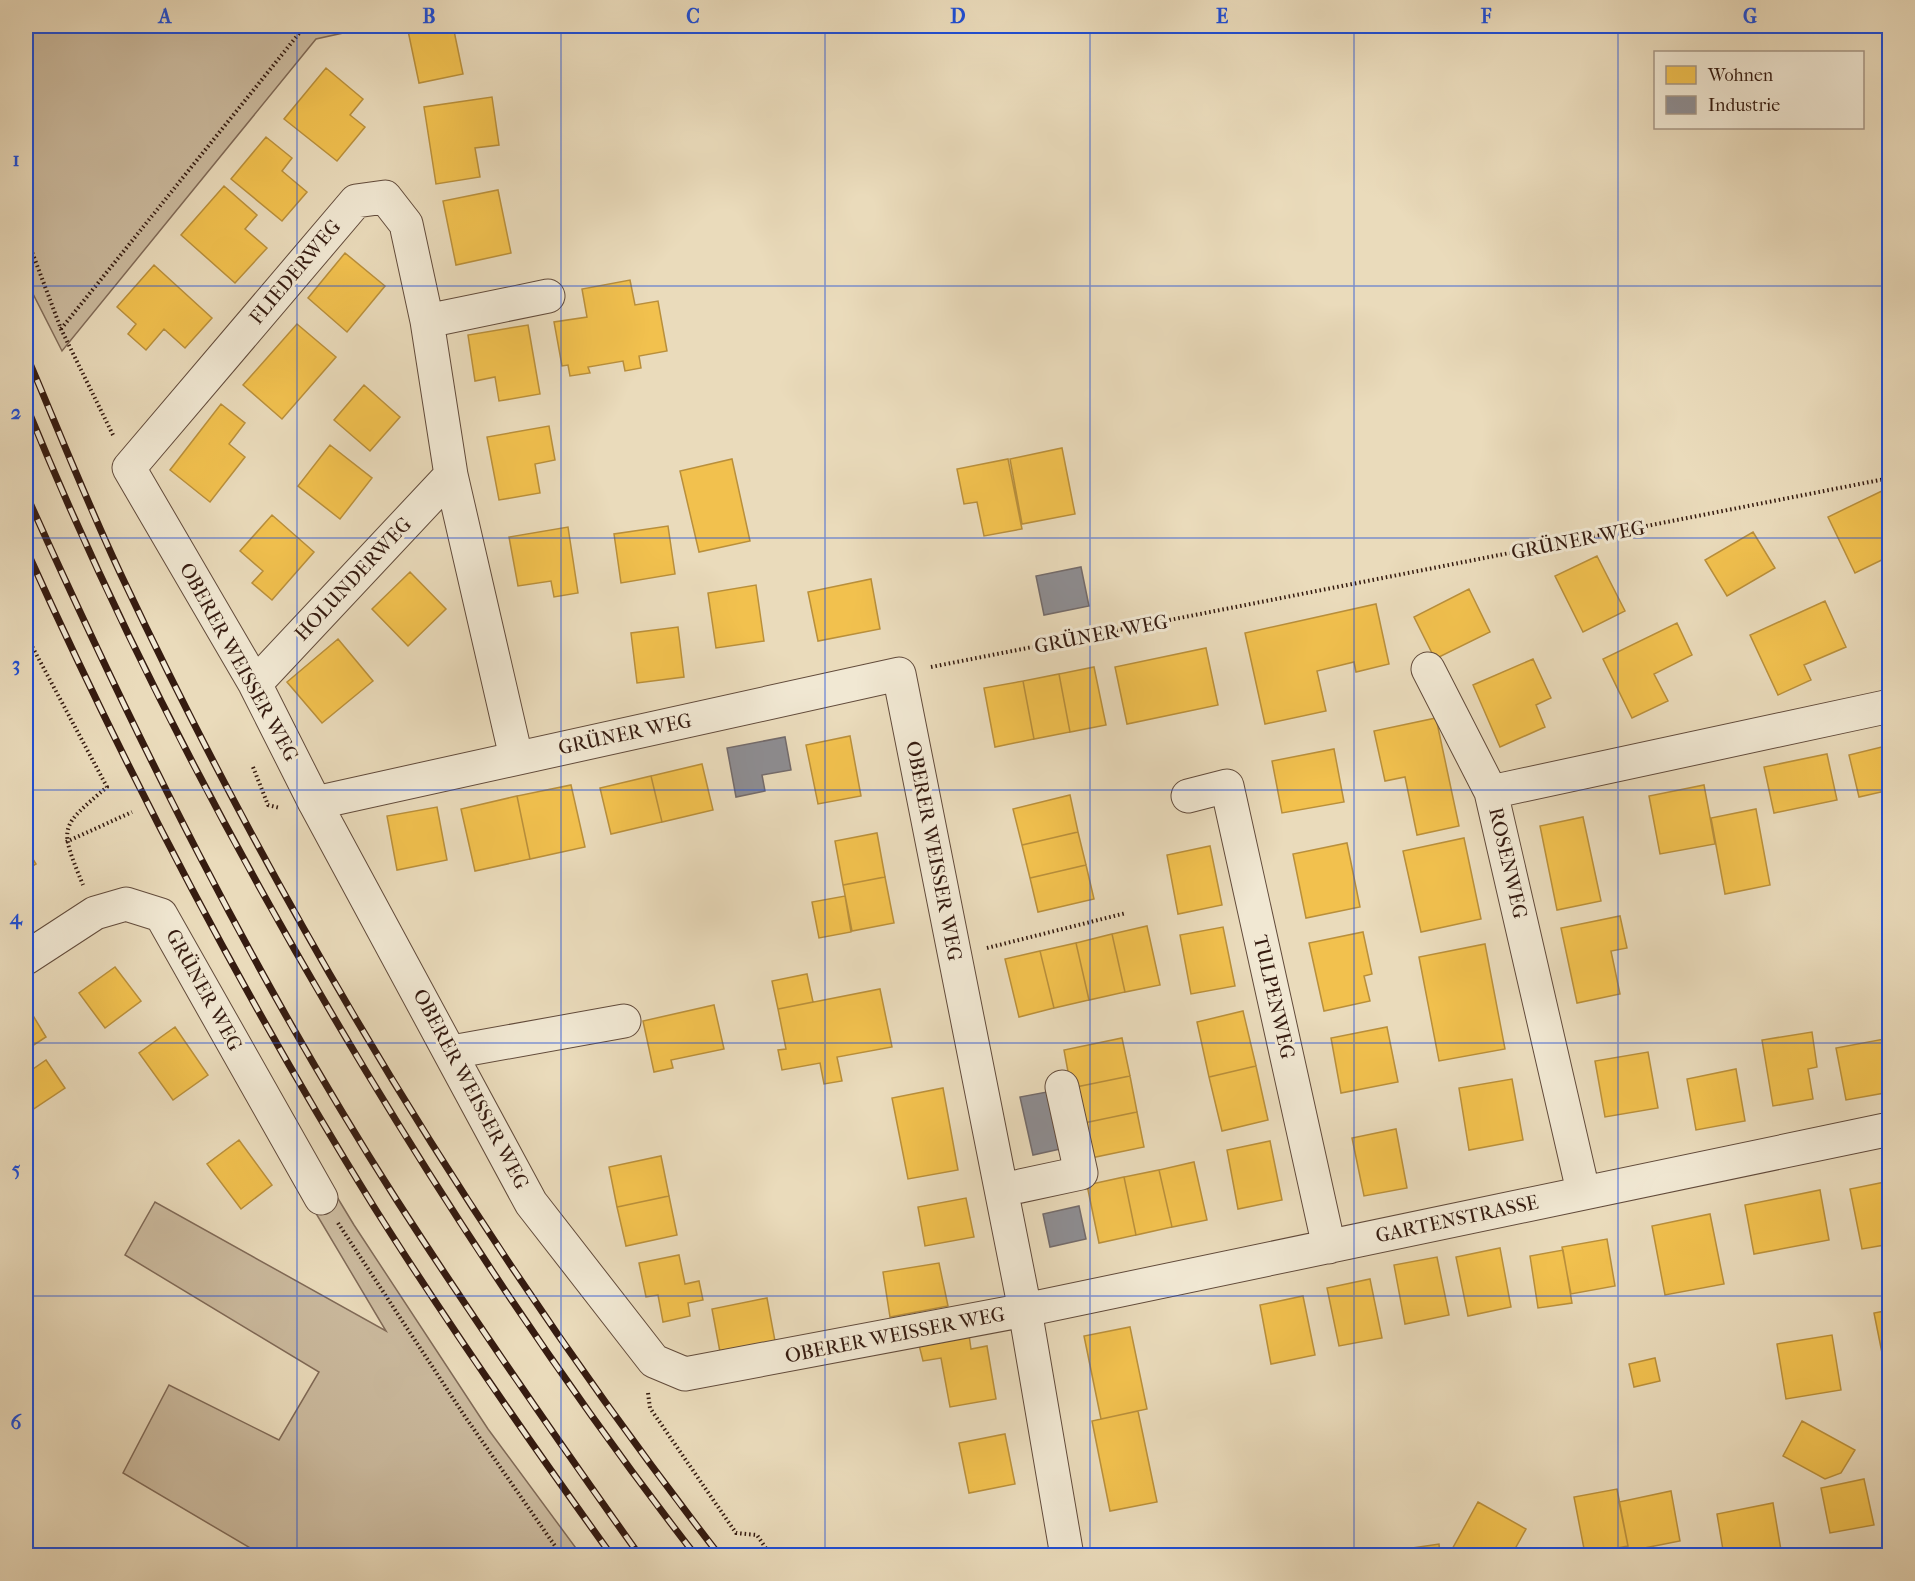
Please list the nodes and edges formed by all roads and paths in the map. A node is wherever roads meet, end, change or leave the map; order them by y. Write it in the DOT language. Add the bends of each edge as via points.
graph roads {
  1 [pos="305,26"];
  2 [pos="26,236"];
  3 [pos="548,296"];
  4 [pos="427,321"];
  5 [pos="61,329"];
  6 [pos="129,468"];
  7 [pos="451,475"];
  8 [pos="1890,478"];
  9 [pos="26,635"];
  10 [pos="1428,669"];
  11 [pos="899,674"];
  12 [pos="255,684"];
  13 [pos="1890,706"];
  14 [pos="516,757"];
  15 [pos="253,767"];
  16 [pos="1491,792"];
  17 [pos="1188,796"];
  18 [pos="315,803"];
  19 [pos="268,805"];
  20 [pos="132,812"];
  21 [pos="66,842"];
  22 [pos="95,913"];
  23 [pos="1126,914"];
  24 [pos="955,956"];
  25 [pos="26,958"];
  26 [pos="624,1021"];
  27 [pos="452,1053"];
  28 [pos="1062,1087"];
  29 [pos="1890,1129"];
  30 [pos="1002,1191"];
  31 [pos="1583,1191"];
  32 [pos="321,1198"];
  33 [pos="1329,1247"];
  34 [pos="1025,1310"];
  35 [pos="654,1361"];
  36 [pos="1061,1548"];
  37 [pos="562,1556"];
  38 [pos="771,1556"];
  1 -- 5 [label="path"];
  2 -- 5 [label="path"];
  3 -- 4 [label="street"];
  4 -- 6 [label="street, FLIEDERWEG" via="406,224 385,197 356,201"];
  4 -- 7 [label="street, FLIEDERWEG"];
  5 -- 6 [label="path"];
  6 -- 12 [label="street, OBERER WEISSER WEG"];
  7 -- 12 [label="street, HOLUNDERWEG"];
  7 -- 14 [label="street, FLIEDERWEG"];
  8 -- 11 [label="path, GRÜNER WEG"];
  9 -- 21 [label="path" via="107,787 72,817"];
  10 -- 16 [label="street"];
  11 -- 14 [label="street, GRÜNER WEG"];
  11 -- 24 [label="street, OBERER WEISSER WEG"];
  12 -- 18 [label="street, OBERER WEISSER WEG"];
  13 -- 16 [label="street, ROSENWEG"];
  14 -- 18 [label="street, GRÜNER WEG"];
  15 -- 19 [label="path"];
  16 -- 31 [label="street, ROSENWEG"];
  17 -- 33 [label="street, TULPENWEG" via="1227,786"];
  18 -- 27 [label="street, OBERER WEISSER WEG"];
  20 -- 21 [label="path"];
  21 -- 22 [label="path"];
  22 -- 25 [label="street, GRÜNER WEG"];
  22 -- 32 [label="street, GRÜNER WEG" via="126,904 162,915"];
  23 -- 24 [label="path"];
  24 -- 30 [label="street, OBERER WEISSER WEG"];
  26 -- 27 [label="street"];
  27 -- 35 [label="street, OBERER WEISSER WEG" via="531,1203"];
  28 -- 30 [label="street" via="1081,1173"];
  29 -- 31 [label="street, GARTENSTRASSE"];
  30 -- 34 [label="street, OBERER WEISSER WEG"];
  31 -- 33 [label="street, GARTENSTRASSE"];
  32 -- 37 [label="path"];
  33 -- 34 [label="street, GARTENSTRASSE"];
  34 -- 35 [label="street, OBERER WEISSER WEG" via="685,1374"];
  34 -- 36 [label="street, OBERER WEISSER WEG"];
  35 -- 38 [label="path" via="646,1381 650,1408 736,1533 757,1535"];
}
